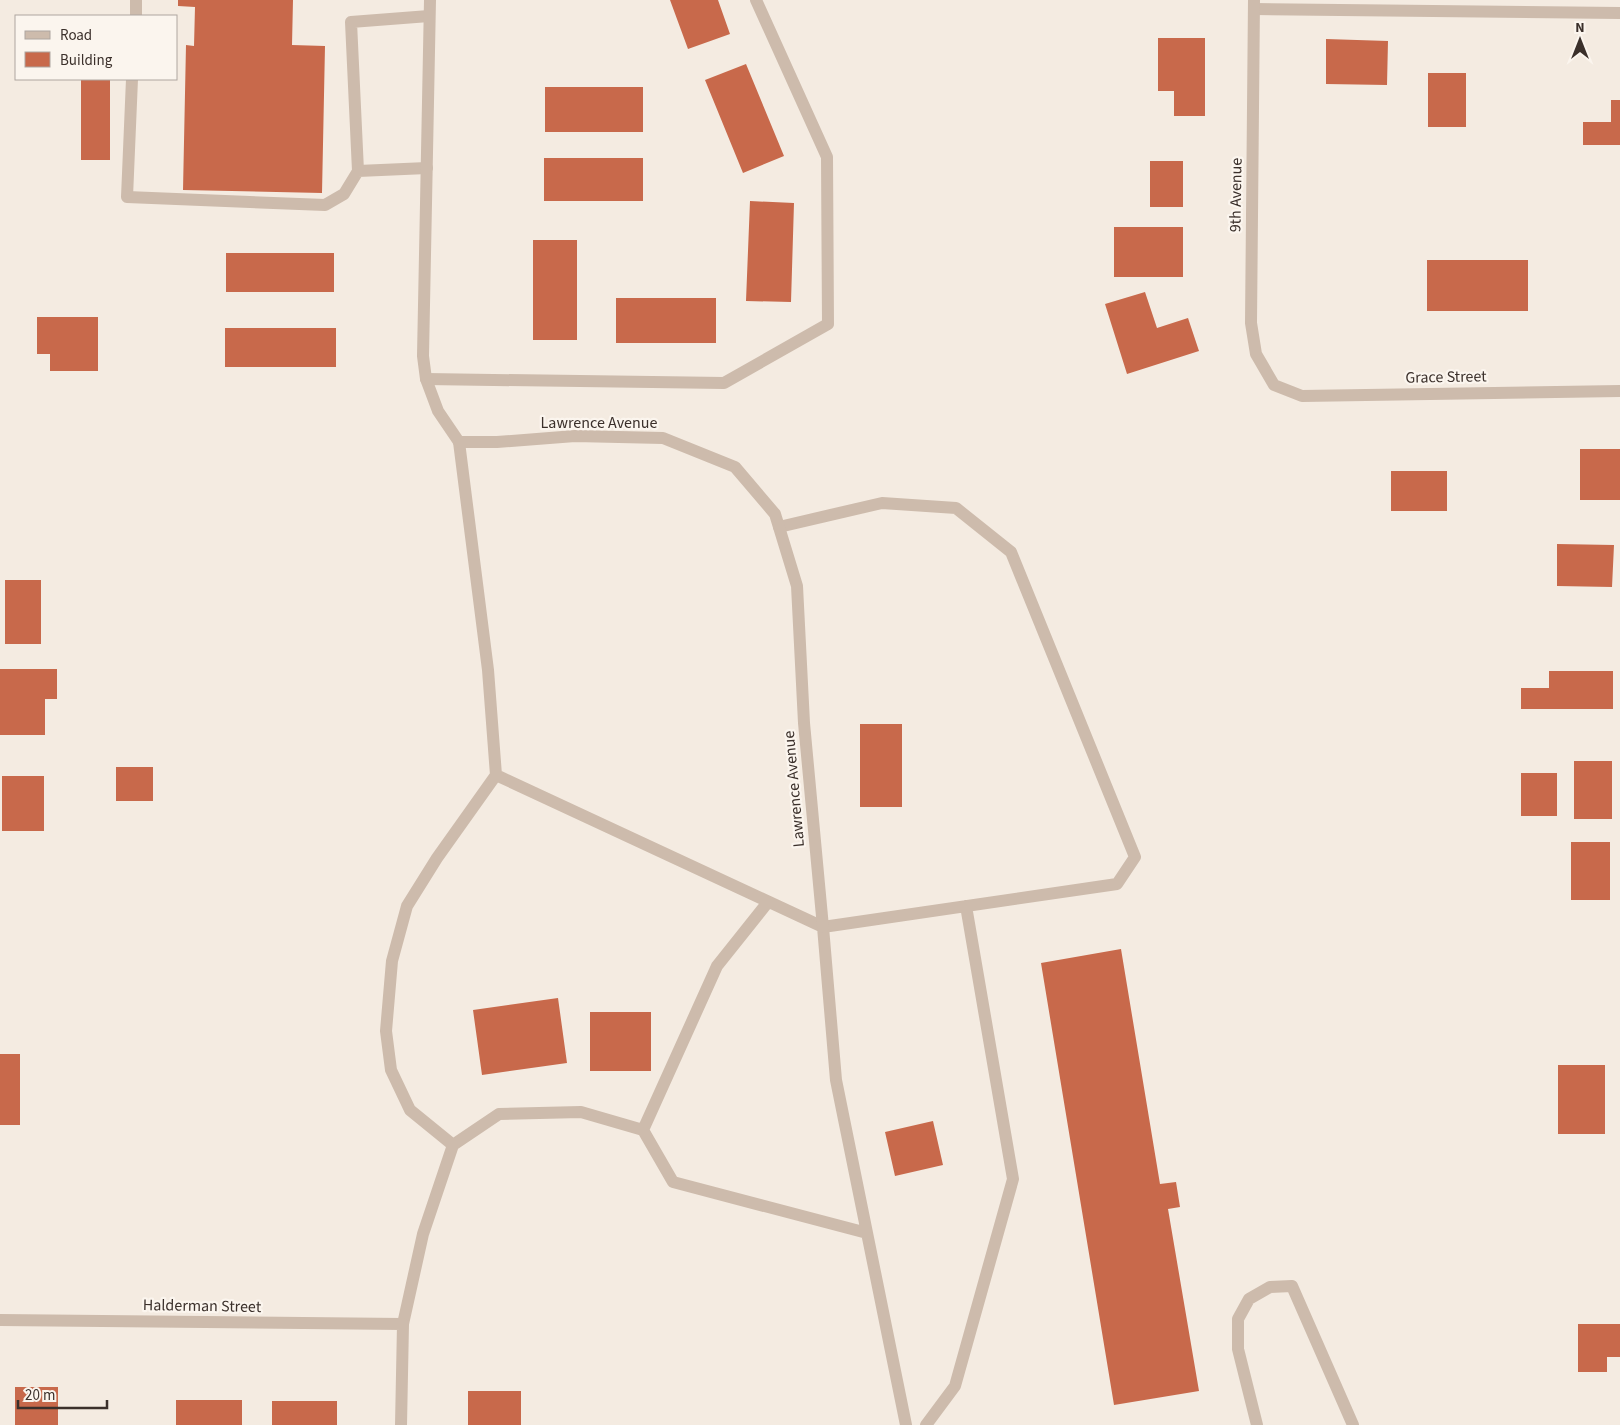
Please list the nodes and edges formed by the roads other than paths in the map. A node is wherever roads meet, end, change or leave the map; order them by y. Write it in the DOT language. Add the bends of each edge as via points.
graph roads {
  1 [pos="136,0"];
  2 [pos="430,0"];
  3 [pos="756,0"];
  4 [pos="1254,5"];
  5 [pos="1620,13"];
  6 [pos="136,15"];
  7 [pos="430,16"];
  8 [pos="132,80"];
  9 [pos="427,168"];
  10 [pos="358,171"];
  11 [pos="426,379"];
  12 [pos="1274,385"];
  13 [pos="1620,391"];
  14 [pos="458,442"];
  15 [pos="779,527"];
  16 [pos="496,775"];
  17 [pos="768,902"];
  18 [pos="966,906"];
  19 [pos="823,927"];
  20 [pos="642,1130"];
  21 [pos="453,1145"];
  22 [pos="867,1233"];
  23 [pos="0,1320"];
  24 [pos="403,1324"];
  25 [pos="401,1425"];
  26 [pos="906,1425"];
  27 [pos="926,1425"];
  28 [pos="1257,1425"];
  29 [pos="1353,1425"];
  1 -- 6 [label="street"];
  2 -- 7 [label="street"];
  3 -- 11 [label="street" via="827,157 828,324 724,383"];
  4 -- 5 [label="street"];
  4 -- 12 [label="street, 9th Avenue" via="1251,323 1256,354"];
  7 -- 9 [label="street"];
  7 -- 10 [label="street" via="351,22"];
  8 -- 10 [label="street" via="127,197 325,204 344,194"];
  9 -- 10 [label="street"];
  9 -- 11 [label="street" via="423,356"];
  11 -- 14 [label="street" via="438,411"];
  12 -- 13 [label="street, Grace Street" via="1302,396"];
  14 -- 15 [label="street, Lawrence Avenue" via="575,436 663,438 735,467 775,514"];
  14 -- 16 [label="street" via="488,670"];
  15 -- 18 [label="street" via="882,503 956,508 1011,552 1135,857 1117,884"];
  15 -- 19 [label="street, Lawrence Avenue" via="797,586 804,723"];
  16 -- 17 [label="street"];
  16 -- 21 [label="street" via="407,906 392,961 386,1031 391,1070 410,1110"];
  17 -- 19 [label="street"];
  17 -- 20 [label="street" via="717,966"];
  18 -- 19 [label="street"];
  18 -- 27 [label="street" via="1014,1179 955,1386"];
  19 -- 22 [label="street, Lawrence Avenue" via="836,1080"];
  20 -- 21 [label="street" via="581,1112 499,1114"];
  20 -- 22 [label="street" via="673,1182"];
  21 -- 24 [label="street" via="423,1234"];
  22 -- 26 [label="street, Lawrence Avenue"];
  23 -- 24 [label="street, Halderman Street"];
  24 -- 25 [label="street"];
  28 -- 29 [label="street" via="1238,1349 1238,1319 1249,1299 1270,1287 1292,1286"];
}
